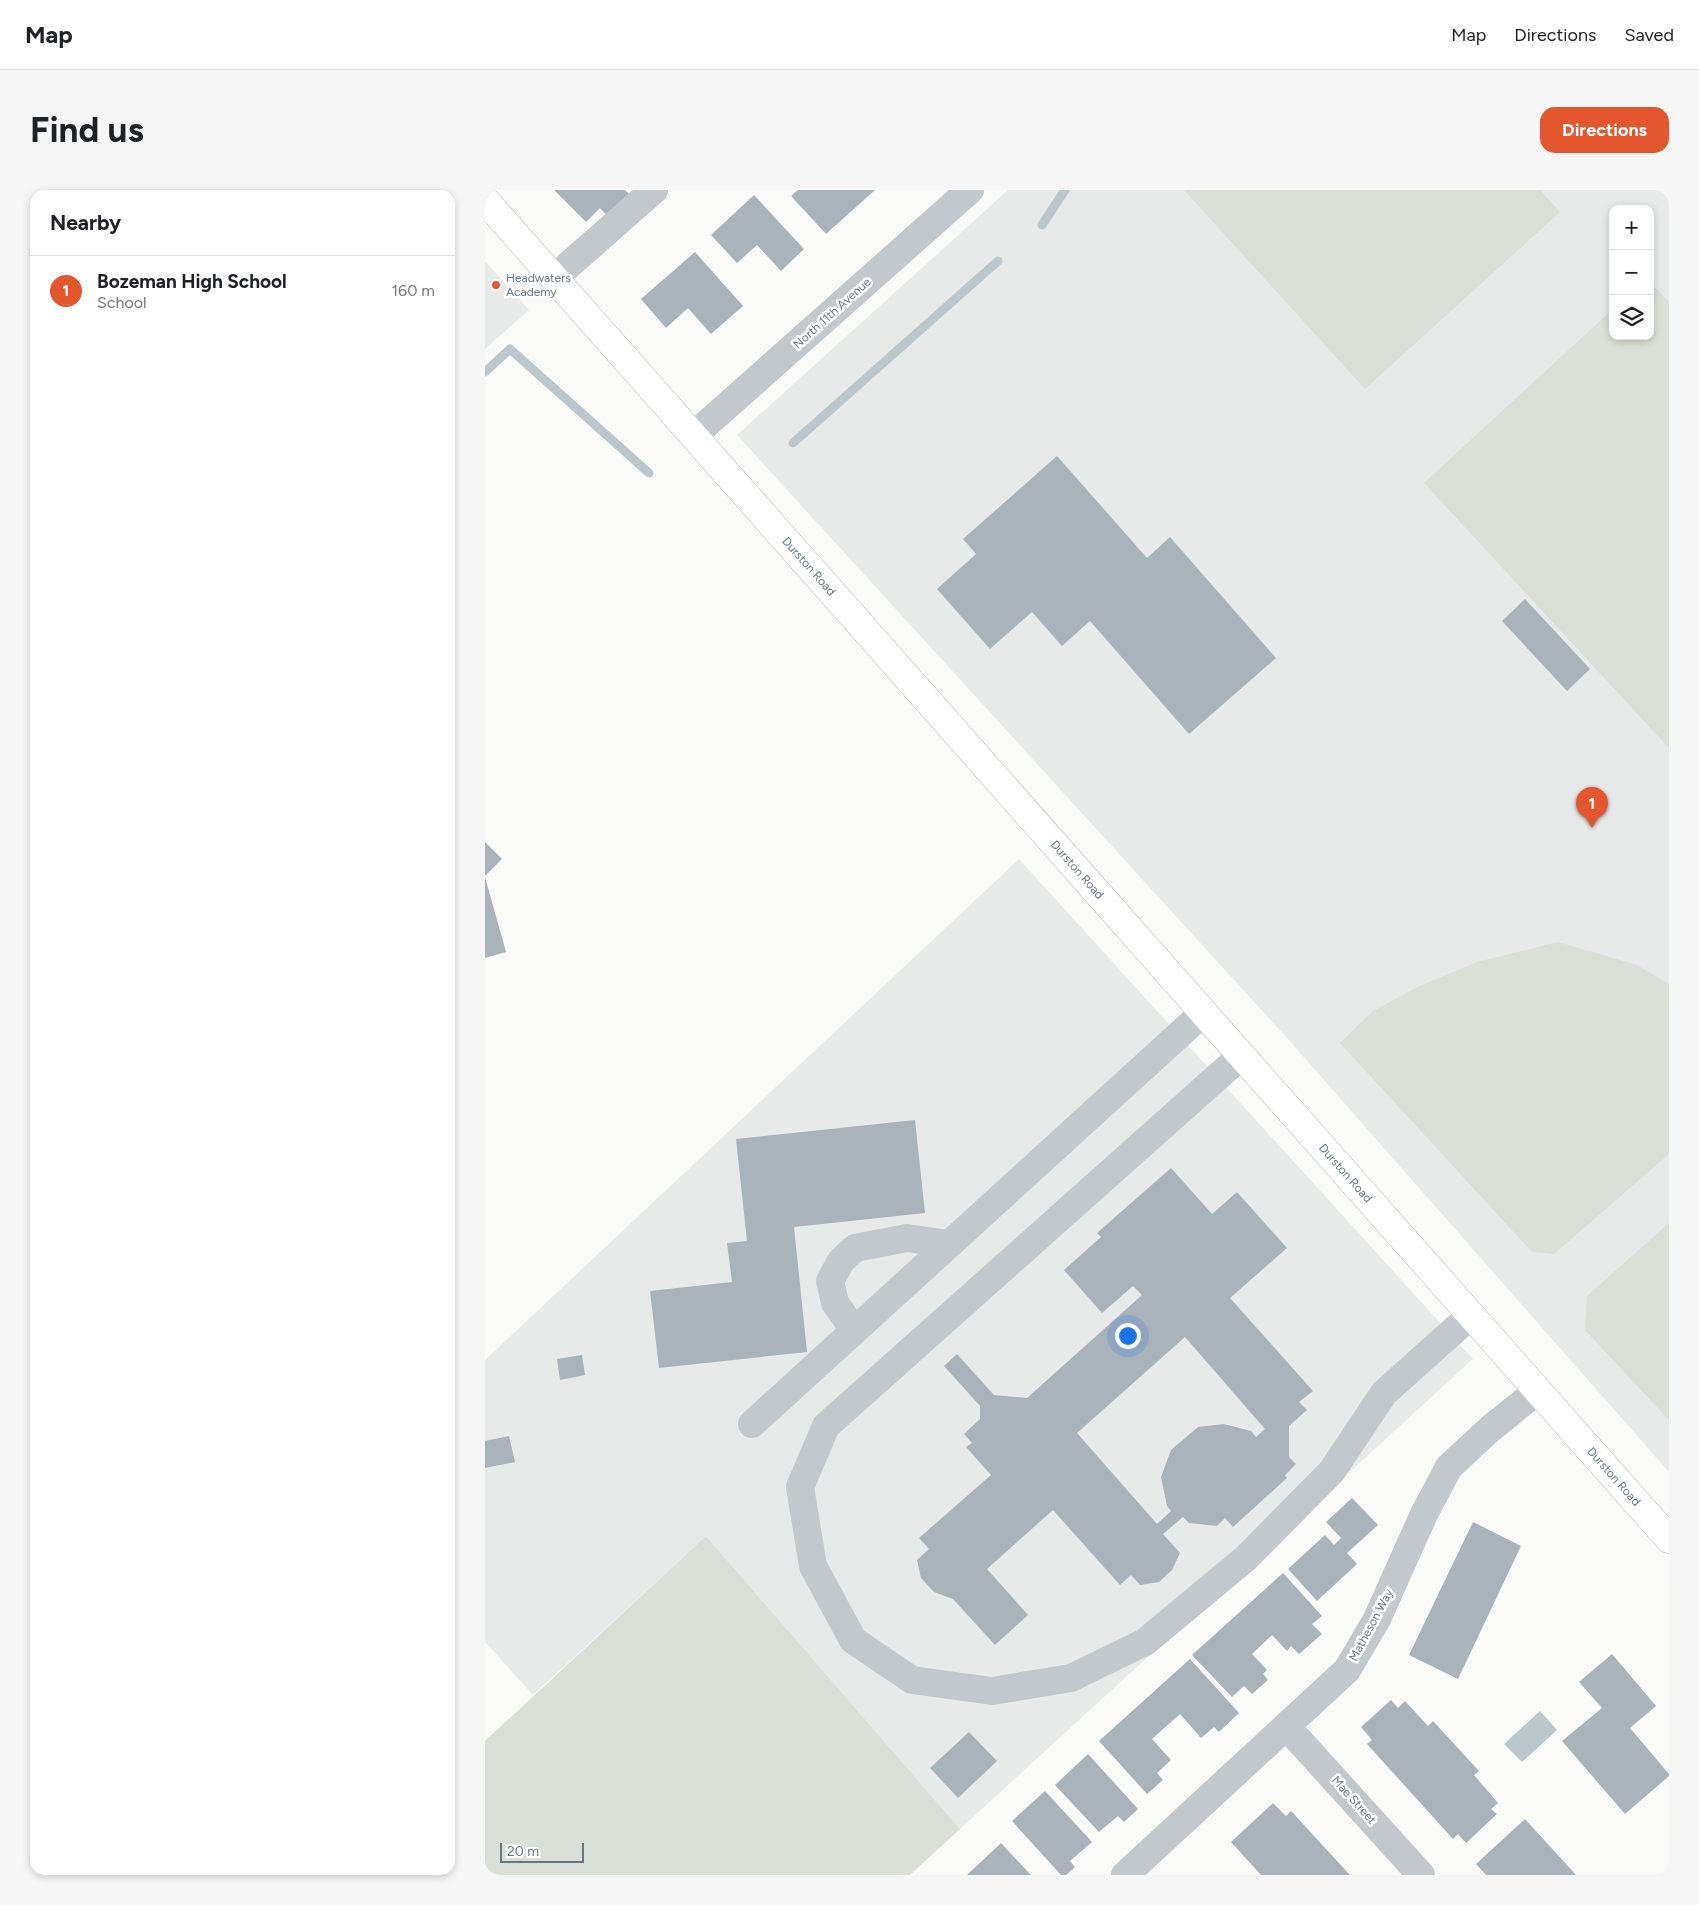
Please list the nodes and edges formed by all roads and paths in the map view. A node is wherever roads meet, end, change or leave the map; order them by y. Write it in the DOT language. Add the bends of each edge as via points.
graph roads {
  1 [pos="654,190"];
  2 [pos="970,190"];
  3 [pos="485,200"];
  4 [pos="554,278"];
  5 [pos="693,436"];
  6 [pos="1203,1012"];
  7 [pos="1241,1056"];
  8 [pos="949,1244"];
  9 [pos="1470,1316"];
  10 [pos="854,1330"];
  11 [pos="1537,1390"];
  12 [pos="752,1424"];
  13 [pos="1669,1539"];
  14 [pos="1286,1726"];
  15 [pos="1125,1875"];
  16 [pos="1421,1875"];
  1 -- 4 [label="street"];
  2 -- 5 [label="street, North 11th Avenue"];
  3 -- 4 [label="main road, Durston Road"];
  4 -- 5 [label="main road, Durston Road"];
  5 -- 6 [label="main road, Durston Road"];
  6 -- 7 [label="main road, Durston Road"];
  6 -- 8 [label="street"];
  7 -- 9 [label="main road, Durston Road"];
  7 -- 9 [label="street" via="826,1426 799,1487 813,1566 853,1640 912,1680 993,1692 1071,1678 1145,1642 1246,1558 1332,1471 1384,1393"];
  8 -- 10 [label="street"];
  8 -- 10 [label="street" via="907,1238 855,1248 841,1262 830,1281 835,1302"];
  9 -- 11 [label="main road, Durston Road"];
  10 -- 12 [label="street"];
  11 -- 13 [label="main road, Durston Road"];
  11 -- 14 [label="street, Matheson Way" via="1449,1467 1377,1619 1347,1670"];
  14 -- 15 [label="street, Matheson Way"];
  14 -- 16 [label="street, Mae Street"];
}
